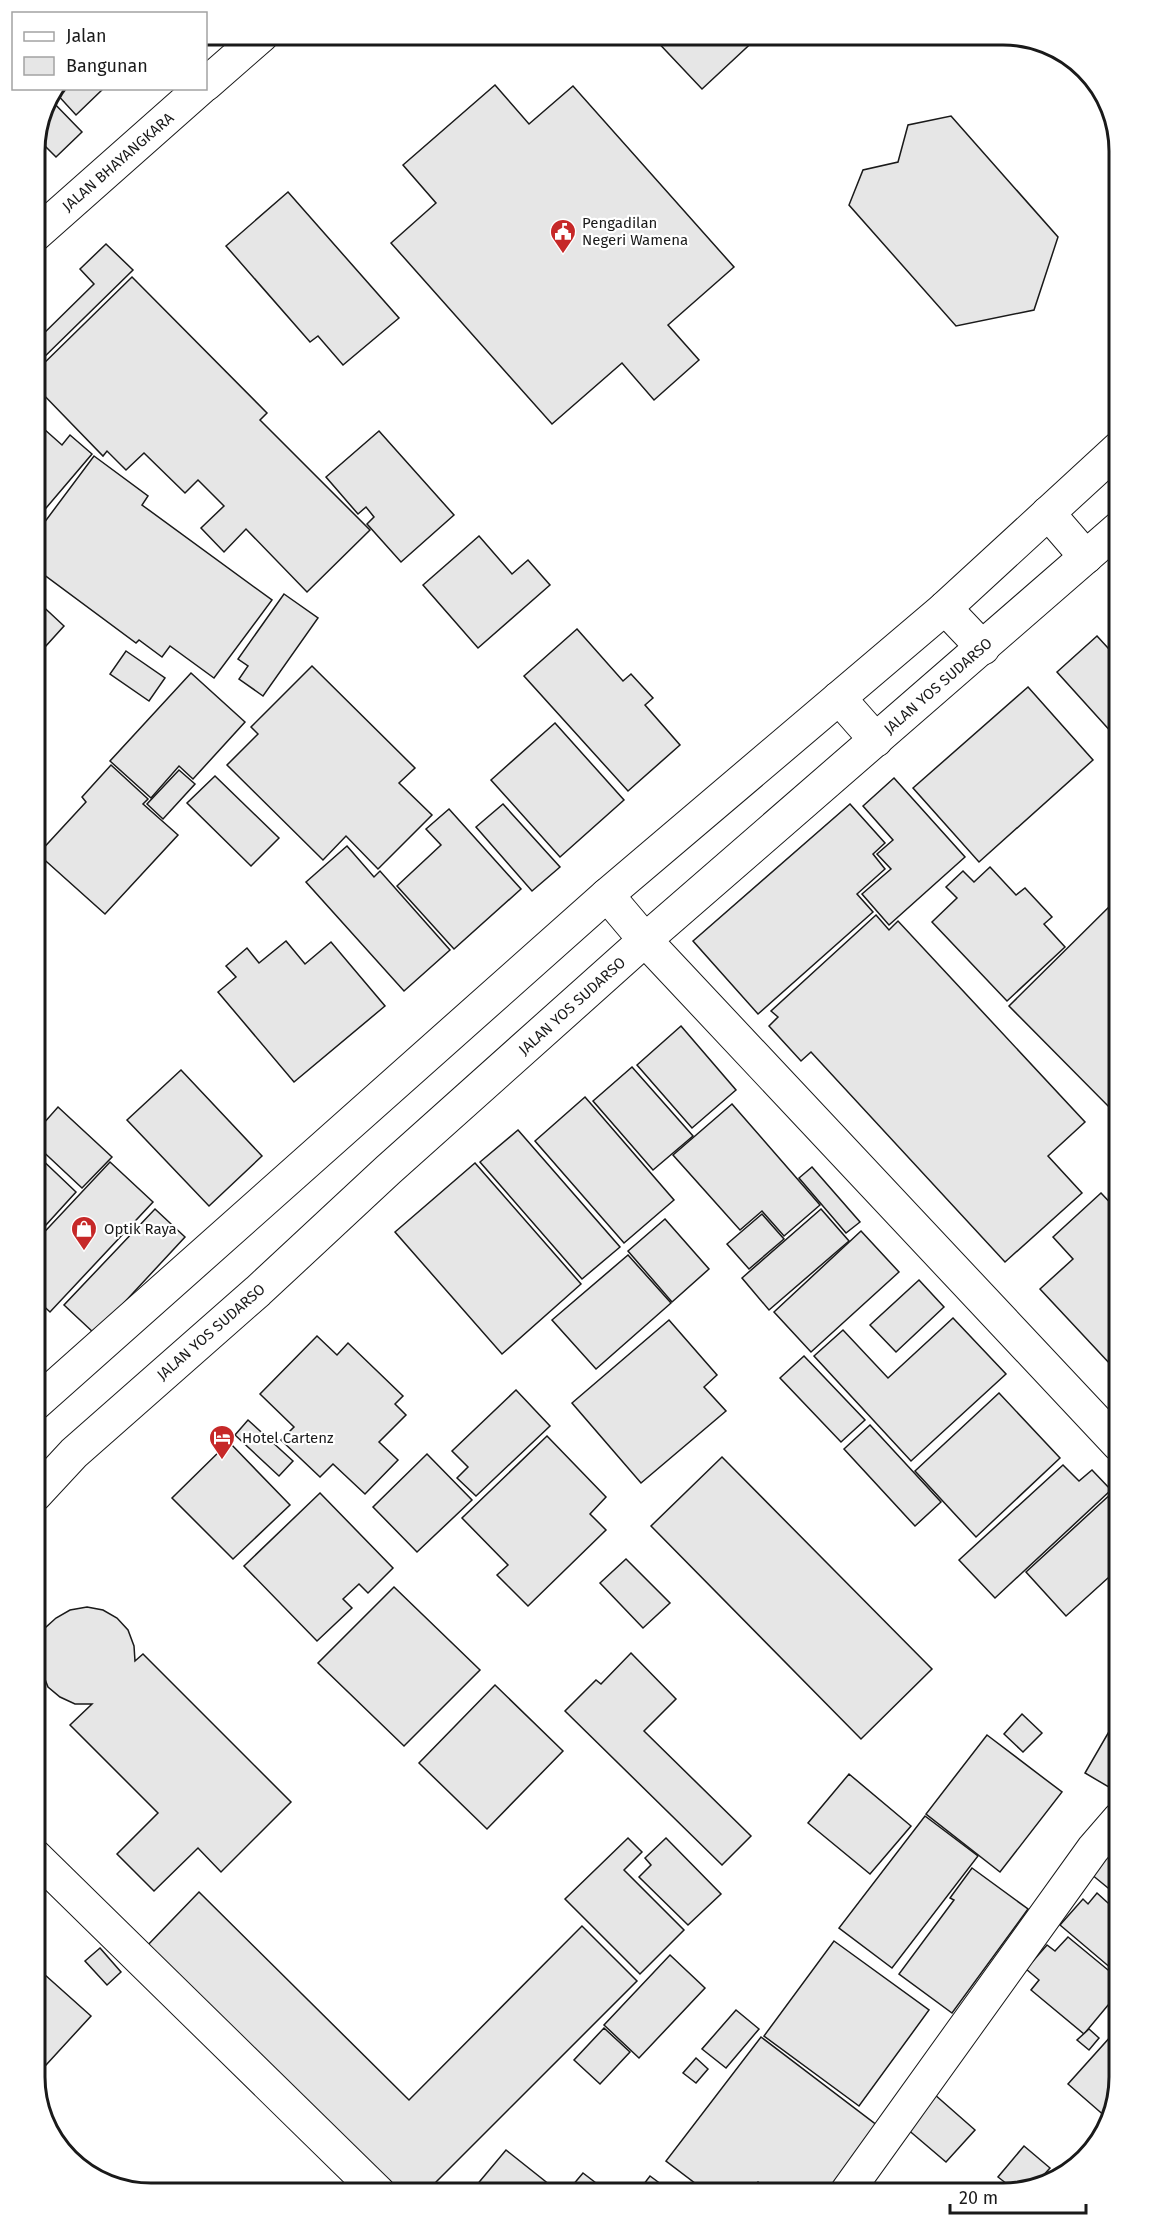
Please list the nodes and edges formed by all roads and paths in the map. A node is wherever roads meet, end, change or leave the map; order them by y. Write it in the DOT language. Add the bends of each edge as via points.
graph roads {
  1 [pos="250,45"];
  2 [pos="207,83"];
  3 [pos="199,90"];
  4 [pos="45,226"];
  5 [pos="1109,457"];
  6 [pos="1047,513"];
  7 [pos="1109,537"];
  8 [pos="1086,557"];
  9 [pos="945,608"];
  10 [pos="983,648"];
  11 [pos="839,698"];
  12 [pos="876,740"];
  13 [pos="607,895"];
  14 [pos="645,940"];
  15 [pos="45,1395"];
  16 [pos="1109,1434"];
  17 [pos="45,1483"];
  18 [pos="1109,1831"];
  19 [pos="45,1867"];
  20 [pos="369,2183"];
  21 [pos="853,2183"];
  1 -- 2 [label="main road"];
  3 -- 4 [label="main road, JALAN BHAYANGKARA"];
  5 -- 6 [label="main road"];
  6 -- 8 [label="main road"];
  6 -- 9 [label="main road"];
  7 -- 8 [label="main road, JALAN YOS SUDARSO"];
  8 -- 10 [label="main road, JALAN YOS SUDARSO"];
  9 -- 10 [label="main road"];
  9 -- 11 [label="main road"];
  10 -- 12 [label="main road, JALAN YOS SUDARSO"];
  11 -- 12 [label="main road"];
  11 -- 13 [label="main road"];
  12 -- 14 [label="main road, JALAN YOS SUDARSO"];
  13 -- 14 [label="main road"];
  13 -- 15 [label="main road"];
  14 -- 16 [label="main road"];
  14 -- 17 [label="main road, JALAN YOS SUDARSO" via="74,1453"];
  18 -- 21 [label="main road"];
  19 -- 20 [label="main road"];
}
